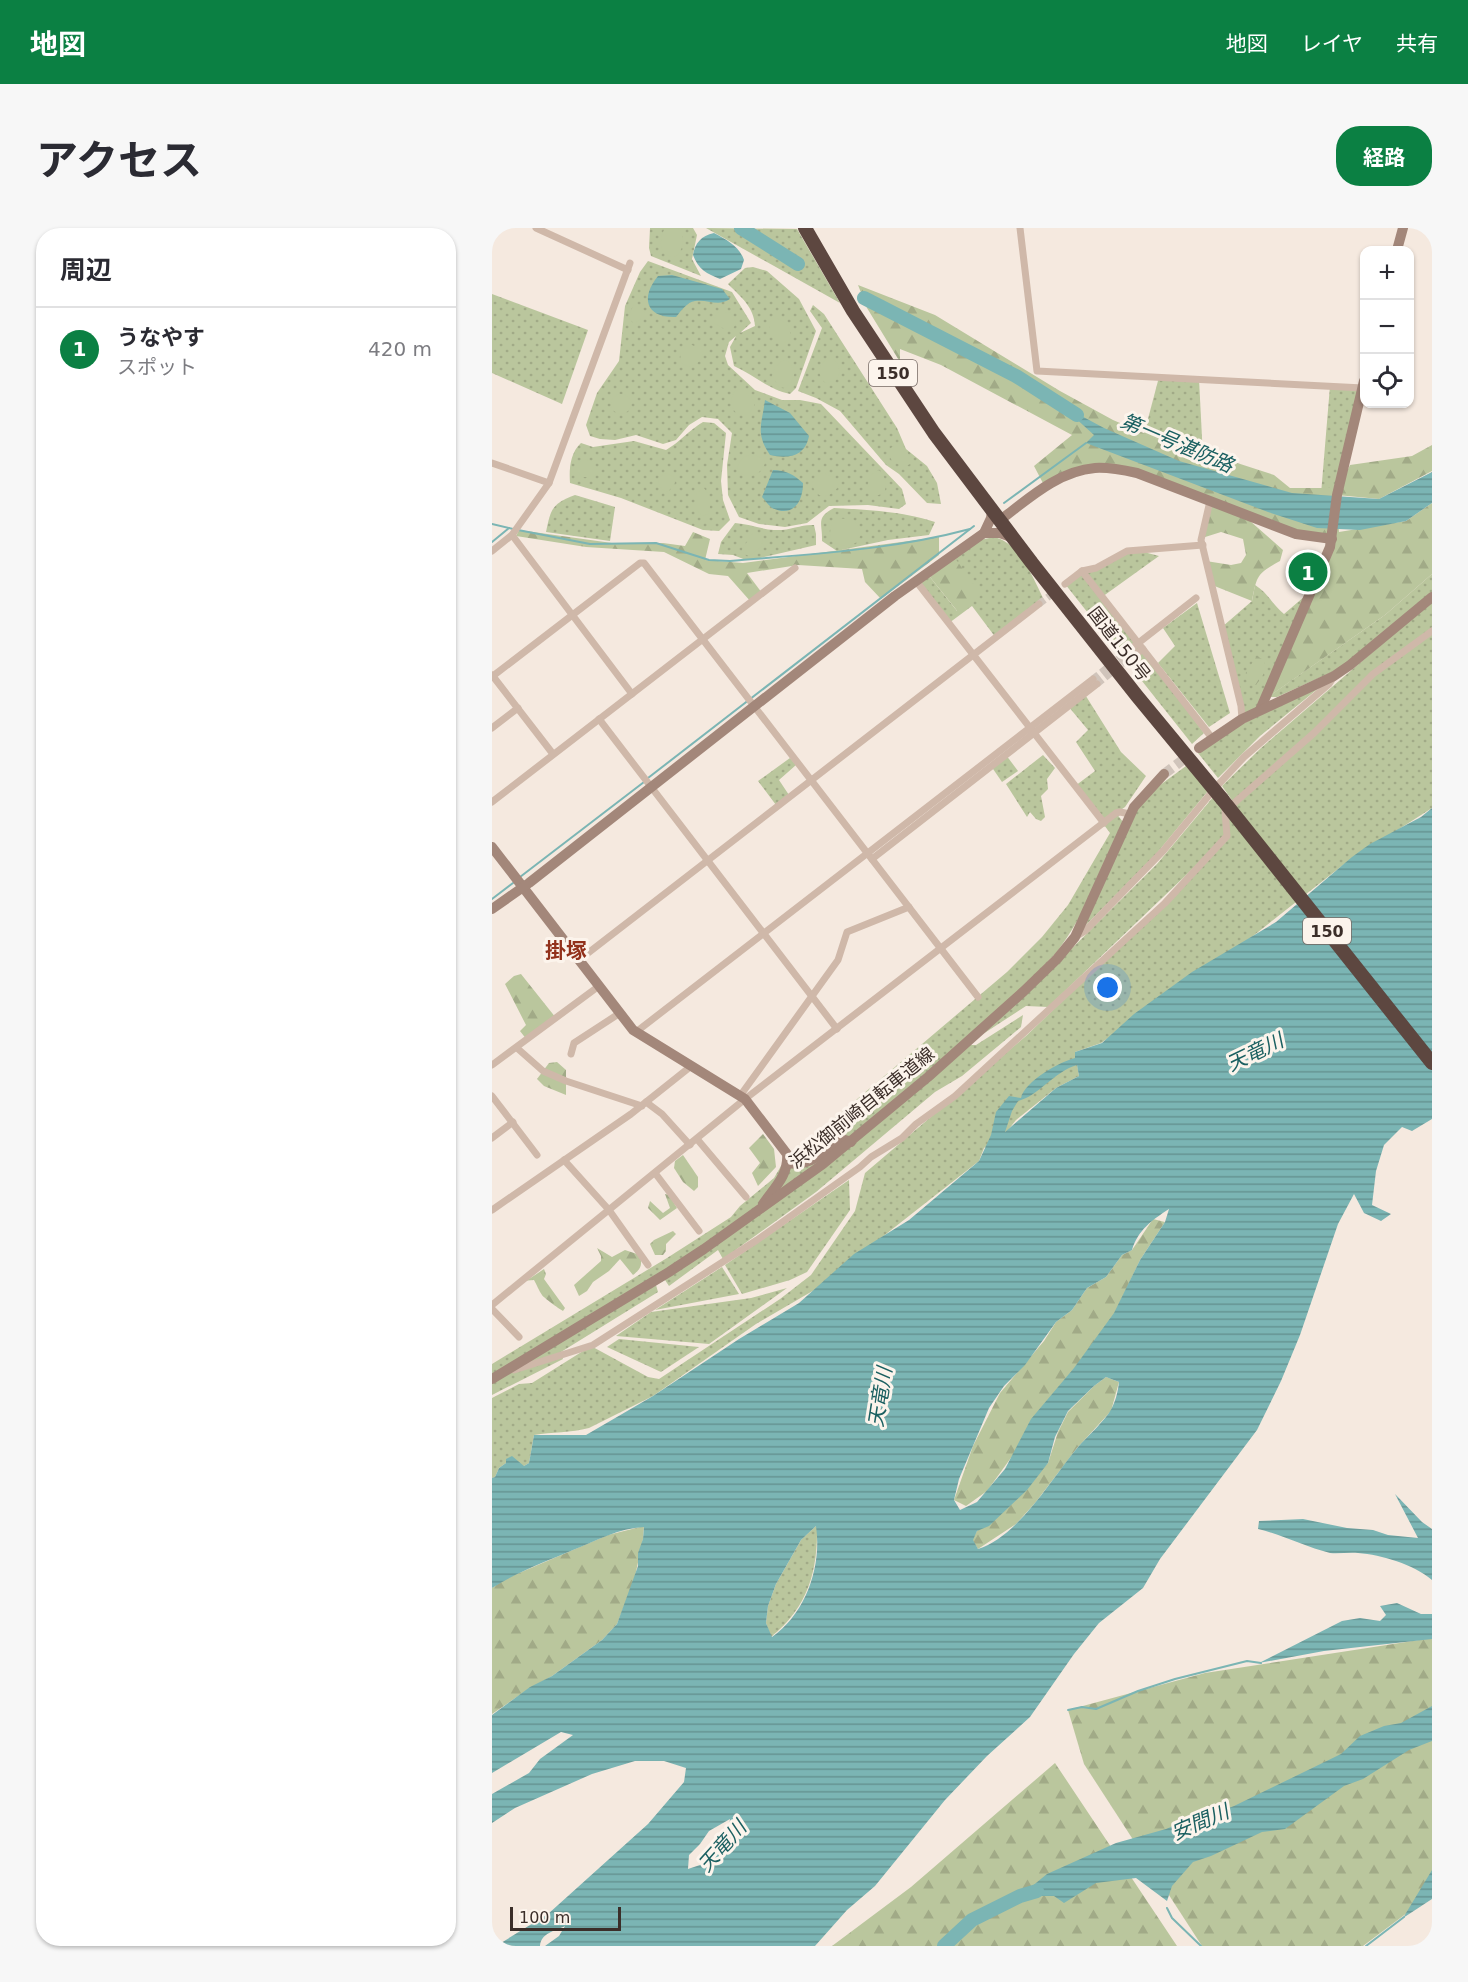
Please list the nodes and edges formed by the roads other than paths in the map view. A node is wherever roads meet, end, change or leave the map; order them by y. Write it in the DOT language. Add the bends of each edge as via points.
graph roads {
  1 [pos="536,228"];
  2 [pos="805,228"];
  3 [pos="1020,228"];
  4 [pos="1403,228"];
  5 [pos="1398,246"];
  6 [pos="1360,385"];
  7 [pos="1360,401"];
  8 [pos="492,463"];
  9 [pos="549,483"];
  10 [pos="1210,501"];
  11 [pos="995,516"];
  12 [pos="984,533"];
  13 [pos="512,535"];
  14 [pos="1011,537"];
  15 [pos="1332,539"];
  16 [pos="1203,545"];
  17 [pos="492,551"];
  18 [pos="795,568"];
  19 [pos="1082,571"];
  20 [pos="916,581"];
  21 [pos="1065,584"];
  22 [pos="1196,597"];
  23 [pos="1432,597"];
  24 [pos="1039,604"];
  25 [pos="572,616"];
  26 [pos="1432,631"];
  27 [pos="702,639"];
  28 [pos="1141,646"];
  29 [pos="974,655"];
  30 [pos="1125,658"];
  31 [pos="493,676"];
  32 [pos="1334,676"];
  33 [pos="1095,681"];
  34 [pos="632,694"];
  35 [pos="754,707"];
  36 [pos="518,708"];
  37 [pos="1260,710"];
  38 [pos="599,719"];
  39 [pos="1242,719"];
  40 [pos="492,728"];
  41 [pos="1032,730"];
  42 [pos="1212,738"];
  43 [pos="1199,748"];
  44 [pos="553,754"];
  45 [pos="1164,774"];
  46 [pos="811,781"];
  47 [pos="651,786"];
  48 [pos="1218,794"];
  49 [pos="492,802"];
  50 [pos="1130,814"];
  51 [pos="1104,823"];
  52 [pos="492,847"];
  53 [pos="869,856"];
  54 [pos="708,860"];
  55 [pos="522,886"];
  56 [pos="909,907"];
  57 [pos="492,909"];
  58 [pos="764,933"];
  59 [pos="1075,937"];
  60 [pos="941,948"];
  61 [pos="579,960"];
  62 [pos="599,986"];
  63 [pos="812,996"];
  64 [pos="978,997"];
  65 [pos="620,1012"];
  66 [pos="837,1029"];
  67 [pos="636,1032"];
  68 [pos="518,1048"];
  69 [pos="572,1054"];
  70 [pos="1432,1063"];
  71 [pos="492,1065"];
  72 [pos="690,1067"];
  73 [pos="492,1095"];
  74 [pos="742,1098"];
  75 [pos="644,1104"];
  76 [pos="513,1122"];
  77 [pos="492,1138"];
  78 [pos="698,1139"];
  79 [pos="851,1142"];
  80 [pos="690,1144"];
  81 [pos="537,1155"];
  82 [pos="564,1160"];
  83 [pos="788,1163"];
  84 [pos="655,1173"];
  85 [pos="746,1197"];
  86 [pos="492,1210"];
  87 [pos="609,1210"];
  88 [pos="757,1211"];
  89 [pos="699,1231"];
  90 [pos="648,1265"];
  91 [pos="492,1307"];
  92 [pos="519,1338"];
  93 [pos="496,1376"];
  1 -- 9 [label="street" via="629,266"];
  2 -- 11 [label="highway, 国道150号 / 150" via="881,354"];
  3 -- 6 [label="street" via="1037,371"];
  4 -- 5 [label="street"];
  7 -- 15 [label="street" via="1337,495"];
  8 -- 9 [label="street"];
  9 -- 13 [label="street"];
  10 -- 11 [label="street" via="1137,473 1095,468 1070,473"];
  10 -- 15 [label="street" via="1296,534"];
  10 -- 16 [label="street"];
  11 -- 12 [label="street"];
  11 -- 14 [label="highway, 国道150号 / 150"];
  12 -- 14 [label="street"];
  12 -- 20 [label="street"];
  13 -- 17 [label="street"];
  13 -- 25 [label="street"];
  14 -- 48 [label="highway, 国道150号 / 150"];
  15 -- 37 [label="street"];
  16 -- 19 [label="street" via="1127,551"];
  16 -- 39 [label="street"];
  18 -- 27 [label="street"];
  19 -- 21 [label="street"];
  19 -- 28 [label="street"];
  20 -- 29 [label="street"];
  20 -- 35 [label="street"];
  22 -- 28 [label="street"];
  23 -- 32 [label="street"];
  24 -- 29 [label="street"];
  25 -- 27 [label="street" via="644,563"];
  25 -- 31 [label="street"];
  25 -- 34 [label="street"];
  26 -- 93 [label="street" via="1373,674 1314,733 1225,811 1227,836 1164,903 955,1096 757,1240 593,1345"];
  27 -- 34 [label="street"];
  27 -- 35 [label="street"];
  28 -- 30 [label="street"];
  28 -- 42 [label="street"];
  29 -- 41 [label="street"];
  29 -- 46 [label="street"];
  31 -- 36 [label="street"];
  32 -- 37 [label="street"];
  32 -- 48 [label="street" via="1244,757"];
  33 -- 41 [label="street"];
  34 -- 38 [label="street"];
  35 -- 46 [label="street"];
  35 -- 47 [label="street"];
  36 -- 40 [label="street"];
  36 -- 44 [label="street"];
  37 -- 39 [label="street"];
  38 -- 44 [label="street"];
  38 -- 47 [label="street"];
  39 -- 42 [label="street"];
  41 -- 51 [label="street"];
  41 -- 53 [label="street"];
  42 -- 43 [label="street"];
  44 -- 49 [label="street"];
  45 -- 50 [label="street, 浜松御前崎自転車道線" via="1142,795"];
  46 -- 53 [label="street"];
  46 -- 54 [label="street"];
  47 -- 54 [label="street"];
  47 -- 55 [label="street"];
  48 -- 59 [label="street" via="1085,932"];
  48 -- 70 [label="highway, 国道150号 / 150, bridge"];
  50 -- 51 [label="street" via="1120,812"];
  50 -- 59 [label="street, 浜松御前崎自転車道線"];
  51 -- 60 [label="street"];
  52 -- 55 [label="street"];
  53 -- 56 [label="street"];
  53 -- 58 [label="street"];
  54 -- 58 [label="street"];
  54 -- 61 [label="street"];
  55 -- 57 [label="street"];
  55 -- 61 [label="street"];
  56 -- 60 [label="street"];
  56 -- 63 [label="street" via="847,932 838,960"];
  58 -- 63 [label="street"];
  58 -- 67 [label="street"];
  59 -- 79 [label="street, 浜松御前崎自転車道線" via="1024,991"];
  60 -- 64 [label="street"];
  60 -- 66 [label="street"];
  61 -- 62 [label="street"];
  62 -- 65 [label="street"];
  62 -- 68 [label="street"];
  63 -- 66 [label="street"];
  63 -- 74 [label="street"];
  65 -- 67 [label="street"];
  65 -- 69 [label="street" via="574,1043"];
  66 -- 74 [label="street"];
  67 -- 72 [label="street"];
  68 -- 71 [label="street"];
  68 -- 75 [label="street" via="543,1071"];
  72 -- 74 [label="street"];
  72 -- 75 [label="street"];
  73 -- 76 [label="street"];
  74 -- 78 [label="street"];
  74 -- 83 [label="street" via="787,1154"];
  75 -- 80 [label="street" via="662,1114"];
  75 -- 82 [label="street"];
  76 -- 77 [label="street"];
  76 -- 81 [label="street"];
  78 -- 80 [label="street"];
  78 -- 85 [label="street"];
  79 -- 83 [label="street" via="839,1142 800,1165"];
  79 -- 88 [label="street, 浜松御前崎自転車道線"];
  80 -- 84 [label="street"];
  82 -- 86 [label="street"];
  82 -- 87 [label="street"];
  83 -- 88 [label="street"];
  84 -- 87 [label="street"];
  84 -- 89 [label="street"];
  87 -- 90 [label="street"];
  87 -- 91 [label="street"];
  88 -- 93 [label="street, 浜松御前崎自転車道線" via="669,1272"];
  91 -- 92 [label="street"];
}
